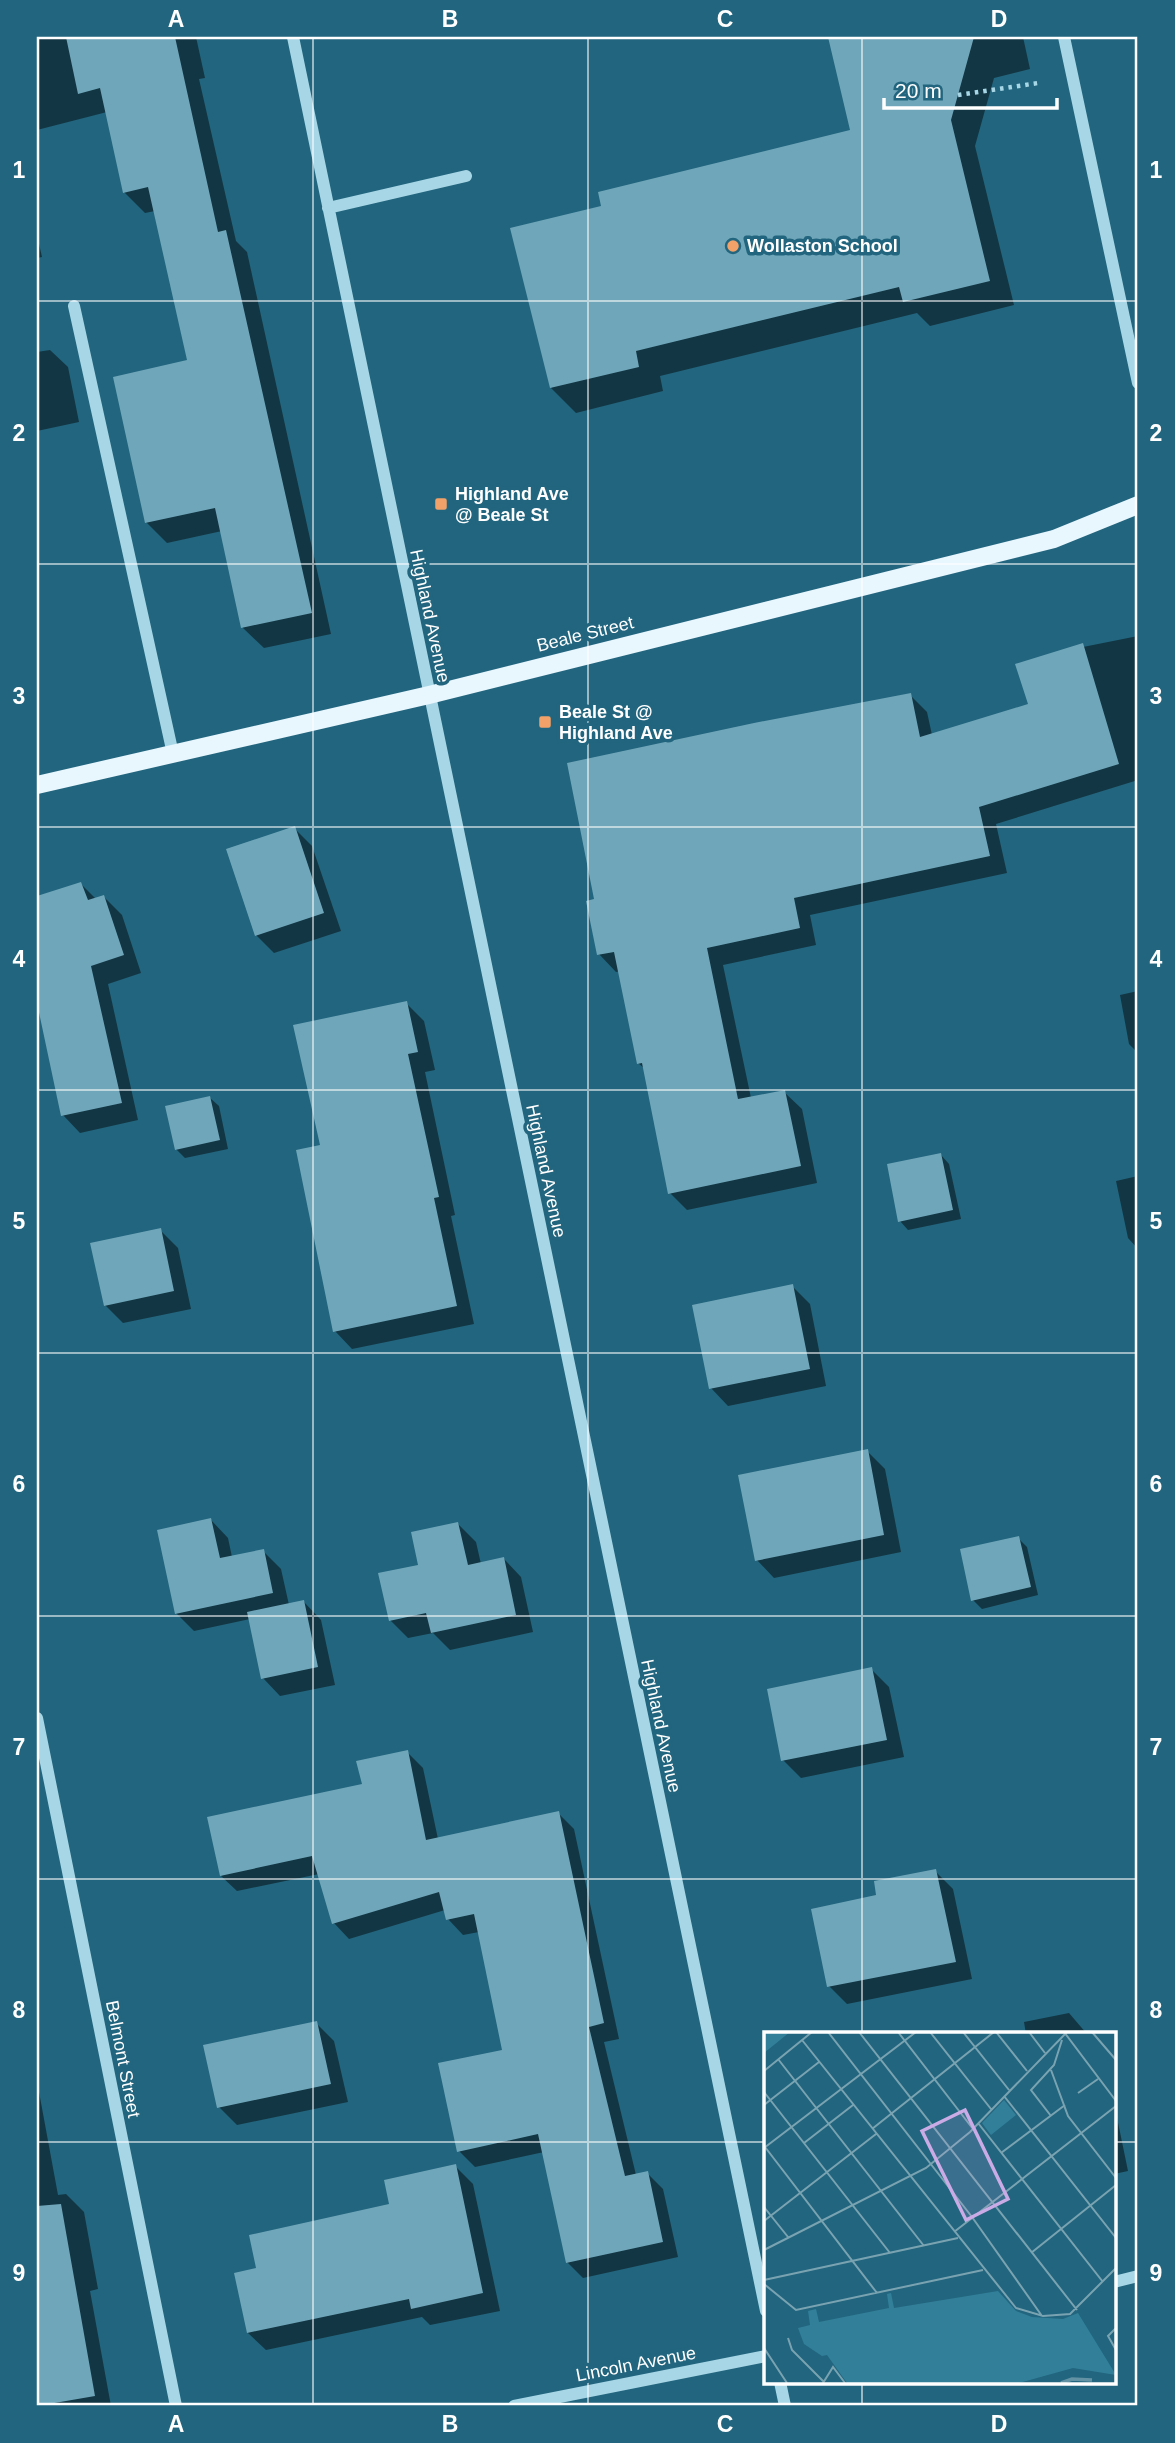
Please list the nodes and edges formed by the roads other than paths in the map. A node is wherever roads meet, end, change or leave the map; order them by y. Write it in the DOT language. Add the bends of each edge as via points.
graph roads {
  1 [pos="293,37"];
  2 [pos="1064,37"];
  3 [pos="466,176"];
  4 [pos="328,208"];
  5 [pos="74,306"];
  6 [pos="1138,383"];
  7 [pos="1138,505"];
  8 [pos="429,695"];
  9 [pos="173,754"];
  10 [pos="37,785"];
  11 [pos="37,1718"];
  12 [pos="1138,2276"];
  13 [pos="1116,2282"];
  14 [pos="764,2306"];
  15 [pos="764,2356"];
  16 [pos="780,2384"];
  17 [pos="176,2406"];
  18 [pos="514,2406"];
  19 [pos="785,2406"];
  1 -- 4 [label="street, Highland Avenue"];
  2 -- 6 [label="street"];
  3 -- 4 [label="street"];
  4 -- 8 [label="street, Highland Avenue"];
  5 -- 9 [label="street"];
  7 -- 8 [label="main road, Beale Street" via="1054,539"];
  8 -- 9 [label="main road, Beale Street"];
  8 -- 14 [label="street, Highland Avenue"];
  9 -- 10 [label="main road, Beale Street"];
  11 -- 17 [label="street, Belmont Street"];
  12 -- 13 [label="street"];
  15 -- 18 [label="street, Lincoln Avenue"];
  16 -- 19 [label="street"];
}
